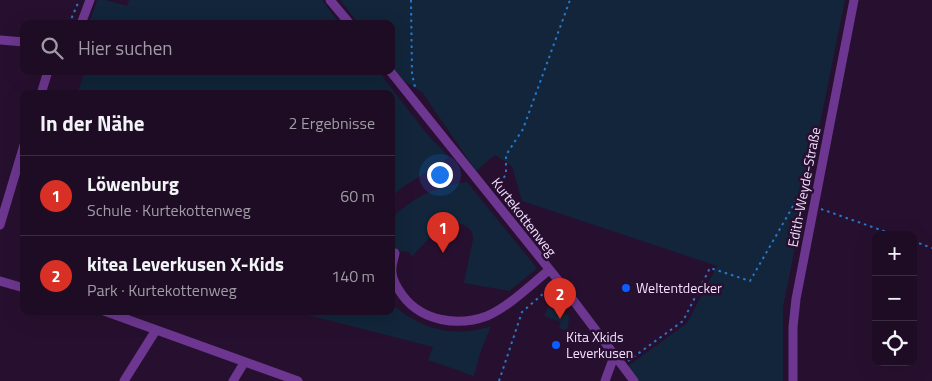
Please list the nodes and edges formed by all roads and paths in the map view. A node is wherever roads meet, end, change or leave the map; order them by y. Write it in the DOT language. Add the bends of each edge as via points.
graph roads {
  1 [pos="80,0"];
  2 [pos="90,0"];
  3 [pos="330,0"];
  4 [pos="411,0"];
  5 [pos="570,0"];
  6 [pos="854,0"];
  7 [pos="72,20"];
  8 [pos="82,20"];
  9 [pos="347,20"];
  10 [pos="0,40"];
  11 [pos="20,42"];
  12 [pos="47,75"];
  13 [pos="393,75"];
  14 [pos="42,90"];
  15 [pos="415,90"];
  16 [pos="20,168"];
  17 [pos="491,197"];
  18 [pos="815,207"];
  19 [pos="0,225"];
  20 [pos="884,231"];
  21 [pos="917,242"];
  22 [pos="932,248"];
  23 [pos="549,270"];
  24 [pos="558,280"];
  25 [pos="0,282"];
  26 [pos="395,282"];
  27 [pos="20,287"];
  28 [pos="115,315"];
  29 [pos="156,330"];
  30 [pos="244,362"];
  31 [pos="620,362"];
  32 [pos="124,381"];
  33 [pos="233,381"];
  34 [pos="298,381"];
  35 [pos="499,381"];
  36 [pos="605,381"];
  37 [pos="634,381"];
  38 [pos="793,381"];
  1 -- 7 [label="path"];
  2 -- 8 [label="street"];
  3 -- 9 [label="street"];
  4 -- 15 [label="path"];
  5 -- 17 [label="path" via="523,129 506,155 504,181"];
  6 -- 18 [label="street, Edith-Weyde-Straße"];
  10 -- 11 [label="street"];
  12 -- 14 [label="street"];
  13 -- 17 [label="street, Kurtekottenweg"];
  16 -- 19 [label="street"];
  17 -- 23 [label="street, Kurtekottenweg"];
  18 -- 20 [label="path"];
  18 -- 31 [label="path" via="796,201 750,281 710,268 683,321"];
  18 -- 38 [label="street, Edith-Weyde-Straße" via="794,311"];
  21 -- 22 [label="path"];
  23 -- 24 [label="street, Kurtekottenweg"];
  23 -- 26 [label="street" via="501,308 471,321 439,319 425,314 406,300"];
  24 -- 31 [label="street, Kurtekottenweg"];
  24 -- 35 [label="path" via="522,312"];
  25 -- 27 [label="street"];
  28 -- 29 [label="street"];
  29 -- 30 [label="street"];
  29 -- 32 [label="street"];
  30 -- 33 [label="street"];
  30 -- 34 [label="street"];
  31 -- 36 [label="street" via="612,362"];
  31 -- 37 [label="street, Kurtekottenweg"];
}
